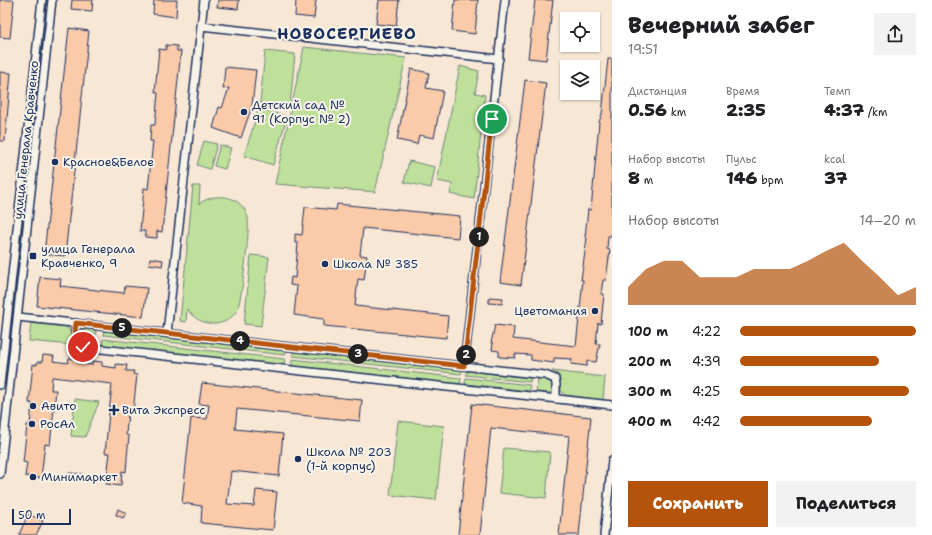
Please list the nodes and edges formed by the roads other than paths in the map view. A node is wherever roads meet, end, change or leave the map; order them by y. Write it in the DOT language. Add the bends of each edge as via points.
graph roads {
  1 [pos="42,0"];
  2 [pos="52,0"];
  3 [pos="204,0"];
  4 [pos="505,0"];
  5 [pos="201,26"];
  6 [pos="499,60"];
  7 [pos="4,317"];
  8 [pos="18,317"];
  9 [pos="76,323"];
  10 [pos="167,333"];
  11 [pos="464,366"];
  12 [pos="0,386"];
  13 [pos="556,399"];
  14 [pos="612,405"];
  15 [pos="612,460"];
  16 [pos="0,474"];
  17 [pos="604,535"];
  1 -- 7 [label="street, улица Генерала Кравченко"];
  2 -- 8 [label="street, улица Генерала Кравченко"];
  3 -- 5 [label="street"];
  4 -- 6 [label="street"];
  5 -- 6 [label="street"];
  5 -- 10 [label="street"];
  6 -- 11 [label="street"];
  7 -- 12 [label="street, улица Генерала Кравченко"];
  8 -- 9 [label="street"];
  8 -- 16 [label="street, улица Генерала Кравченко"];
  9 -- 10 [label="street"];
  9 -- 13 [label="street" via="75,339 83,347"];
  10 -- 11 [label="street"];
  11 -- 13 [label="street" via="551,376 556,384"];
  13 -- 14 [label="street"];
  15 -- 17 [label="street"];
}
